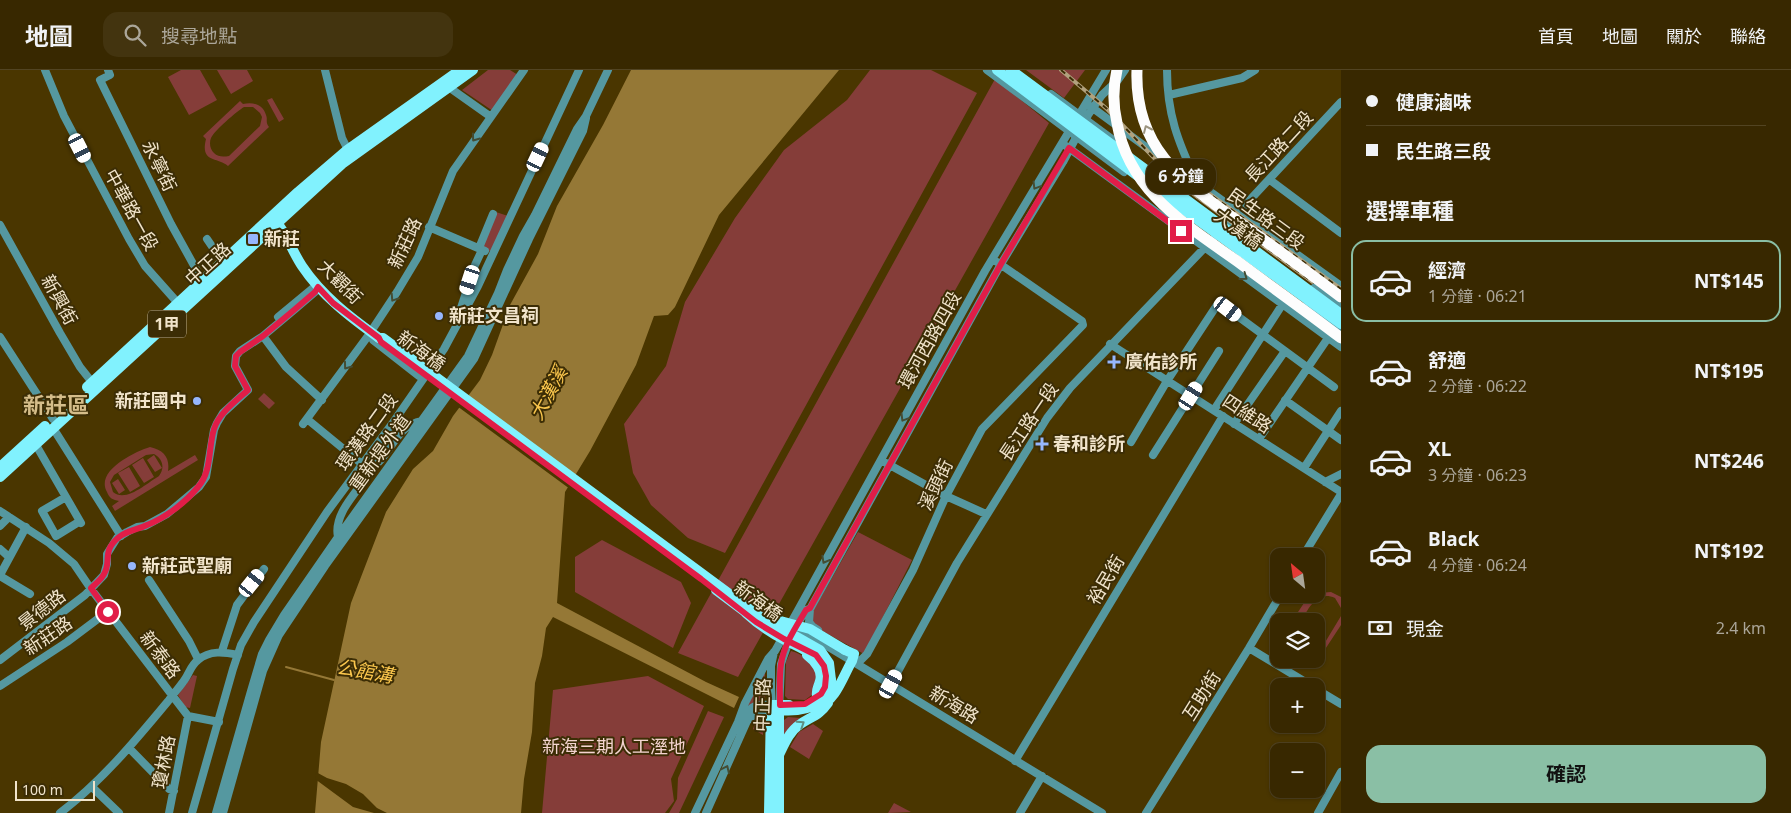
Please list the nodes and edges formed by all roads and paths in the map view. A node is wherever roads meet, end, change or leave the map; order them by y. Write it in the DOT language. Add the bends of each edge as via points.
graph roads {
  1 [pos="45,70"];
  2 [pos="108,70"];
  3 [pos="325,70"];
  4 [pos="460,70"];
  5 [pos="473,70"];
  6 [pos="524,70"];
  7 [pos="579,70"];
  8 [pos="608,70"];
  9 [pos="987,70"];
  10 [pos="997,70"];
  11 [pos="1011,70"];
  12 [pos="1019,70"];
  13 [pos="1106,70"];
  14 [pos="1117,70"];
  15 [pos="1125,70"];
  16 [pos="1137,70"];
  17 [pos="1167,70"];
  18 [pos="1254,70"];
  19 [pos="450,88"];
  20 [pos="1102,95"];
  21 [pos="1169,95"];
  22 [pos="1341,102"];
  23 [pos="1089,106"];
  24 [pos="491,116"];
  25 [pos="586,116"];
  26 [pos="1062,144"];
  27 [pos="1069,148"];
  28 [pos="350,153"];
  29 [pos="1270,180"];
  30 [pos="1199,185"];
  31 [pos="1237,213"];
  32 [pos="493,214"];
  33 [pos="274,220"];
  34 [pos="1169,222"];
  35 [pos="0,225"];
  36 [pos="429,227"];
  37 [pos="1341,233"];
  38 [pos="207,239"];
  39 [pos="480,249"];
  40 [pos="1204,249"];
  41 [pos="492,254"];
  42 [pos="992,260"];
  43 [pos="222,261"];
  44 [pos="1001,264"];
  45 [pos="202,280"];
  46 [pos="1341,286"];
  47 [pos="318,287"];
  48 [pos="1341,292"];
  49 [pos="1341,297"];
  50 [pos="177,302"];
  51 [pos="1282,305"];
  52 [pos="1341,308"];
  53 [pos="1341,314"];
  54 [pos="463,315"];
  55 [pos="1341,324"];
  56 [pos="1341,330"];
  57 [pos="375,335"];
  58 [pos="1263,335"];
  59 [pos="263,336"];
  60 [pos="0,337"];
  61 [pos="1328,338"];
  62 [pos="1341,338"];
  63 [pos="1110,344"];
  64 [pos="1341,347"];
  65 [pos="1219,351"];
  66 [pos="1285,351"];
  67 [pos="426,366"];
  68 [pos="1308,368"];
  69 [pos="419,376"];
  70 [pos="1167,381"];
  71 [pos="94,385"];
  72 [pos="1334,387"];
  73 [pos="1191,396"];
  74 [pos="322,400"];
  75 [pos="1285,400"];
  76 [pos="1214,410"];
  77 [pos="1341,411"];
  78 [pos="1223,416"];
  79 [pos="422,421"];
  80 [pos="53,423"];
  81 [pos="1234,424"];
  82 [pos="1328,430"];
  83 [pos="1259,439"];
  84 [pos="1341,440"];
  85 [pos="1131,442"];
  86 [pos="36,445"];
  87 [pos="1153,455"];
  88 [pos="881,460"];
  89 [pos="1,464"];
  90 [pos="890,466"];
  91 [pos="365,467"];
  92 [pos="1304,468"];
  93 [pos="1341,474"];
  94 [pos="0,477"];
  95 [pos="1325,482"];
  96 [pos="1341,493"];
  97 [pos="946,496"];
  98 [pos="66,497"];
  99 [pos="0,511"];
  100 [pos="986,514"];
  101 [pos="9,517"];
  102 [pos="0,526"];
  103 [pos="26,527"];
  104 [pos="121,536"];
  105 [pos="338,537"];
  106 [pos="1308,548"];
  107 [pos="0,549"];
  108 [pos="9,557"];
  109 [pos="264,569"];
  110 [pos="0,575"];
  111 [pos="149,580"];
  112 [pos="91,588"];
  113 [pos="30,594"];
  114 [pos="1276,603"];
  115 [pos="747,606"];
  116 [pos="810,608"];
  117 [pos="110,610"];
  118 [pos="790,630"];
  119 [pos="786,645"];
  120 [pos="1249,648"];
  121 [pos="222,651"];
  122 [pos="774,651"];
  123 [pos="238,655"];
  124 [pos="850,655"];
  125 [pos="198,659"];
  126 [pos="0,660"];
  127 [pos="1299,678"];
  128 [pos="891,684"];
  129 [pos="0,686"];
  130 [pos="1325,694"];
  131 [pos="172,696"];
  132 [pos="817,699"];
  133 [pos="831,699"];
  134 [pos="1341,704"];
  135 [pos="775,708"];
  136 [pos="188,716"];
  137 [pos="218,722"];
  138 [pos="738,722"];
  139 [pos="129,748"];
  140 [pos="779,756"];
  141 [pos="1015,761"];
  142 [pos="1341,772"];
  143 [pos="1042,776"];
  144 [pos="92,787"];
  145 [pos="174,790"];
  146 [pos="60,813"];
  147 [pos="119,813"];
  148 [pos="169,813"];
  149 [pos="192,813"];
  150 [pos="216,813"];
  151 [pos="223,813"];
  152 [pos="695,813"];
  153 [pos="706,813"];
  154 [pos="769,813"];
  155 [pos="778,813"];
  156 [pos="1020,813"];
  157 [pos="1102,813"];
  158 [pos="1146,813"];
  159 [pos="1318,813"];
  1 -- 50 [label="street, 中華路一段" via="78,144 133,246 145,266"];
  2 -- 45 [label="street, 永寧街" via="110,75 100,80"];
  3 -- 28 [label="street" via="342,138"];
  4 -- 28 [label="main road, 中正路 / 1甲"];
  5 -- 19 [label="main road, 中正路 / 1甲"];
  6 -- 24 [label="street, 新莊路"];
  7 -- 41 [label="street, 環漢路二段"];
  8 -- 25 [label="street, 重新堤外道"];
  9 -- 56 [label="street, bridge"];
  10 -- 55 [label="main road, 大漢橋, bridge"];
  11 -- 53 [label="main road, 大漢橋, bridge"];
  12 -- 52 [label="street, bridge"];
  13 -- 23 [label="street, 環河西路四段"];
  14 -- 20 [label="street, 環河西路四段"];
  14 -- 62 [label="highway, bridge" via="1114,91 1120,138 1128,160 1150,192 1183,222"];
  15 -- 20 [label="street, 環河西路四段"];
  49 -- 16 [label="highway, one-way, bridge" via="1201,194 1171,168 1145,124 1138,96"];
  17 -- 21 [label="street"];
  18 -- 21 [label="street" via="1242,78"];
  19 -- 24 [label="street"];
  19 -- 28 [label="main road, 中正路 / 1甲"];
  20 -- 23 [label="street, 環河西路四段"];
  21 -- 30 [label="street" via="1172,120"];
  22 -- 29 [label="street, 長江路二段"];
  23 -- 26 [label="street, 環河西路四段"];
  23 -- 27 [label="street, 環河西路四段"];
  23 -- 30 [label="street, 民生路三段"];
  24 -- 36 [label="street, 新莊路, one-way" via="453,171"];
  25 -- 79 [label="street, 重新堤外道" via="523,236 468,356"];
  25 -- 151 [label="street, 重新堤外道" via="583,131 474,360 278,635 263,671"];
  26 -- 27 [label="street"];
  26 -- 42 [label="street, 環河西路四段, one-way"];
  27 -- 34 [label="street"];
  27 -- 44 [label="street, 環河西路四段"];
  28 -- 33 [label="main road, 中正路 / 1甲"];
  29 -- 31 [label="street, 長江路二段"];
  29 -- 37 [label="street"];
  30 -- 31 [label="street, 民生路三段"];
  30 -- 34 [label="street"];
  31 -- 40 [label="street, 長江路一段"];
  31 -- 46 [label="street, 民生路三段"];
  31 -- 48 [label="street, 民生路三段"];
  32 -- 39 [label="street"];
  33 -- 43 [label="main road, 中正路 / 1甲"];
  33 -- 47 [label="main road, 大觀街"];
  33 -- 71 [label="main road, 中正路 / 1甲"];
  34 -- 40 [label="street"];
  35 -- 71 [label="street, 新興街" via="60,333"];
  36 -- 39 [label="street"];
  36 -- 57 [label="street, 新莊路, one-way" via="418,257"];
  38 -- 43 [label="street"];
  39 -- 41 [label="street"];
  39 -- 54 [label="street" via="459,314"];
  40 -- 51 [label="street, one-way"];
  40 -- 63 [label="street, 長江路一段"];
  41 -- 54 [label="street, 環漢路二段"];
  42 -- 44 [label="street"];
  42 -- 88 [label="street, 環河西路四段, one-way"];
  43 -- 45 [label="main road, 中正路 / 1甲"];
  44 -- 90 [label="street, 環河西路四段"];
  44 -- 97 [label="street, 溪頭街" via="1083,324 982,429"];
  45 -- 50 [label="main road, 中正路 / 1甲"];
  47 -- 57 [label="main road, 大觀街" via="333,303"];
  47 -- 59 [label="street"];
  50 -- 71 [label="main road, 中正路 / 1甲"];
  51 -- 58 [label="street"];
  51 -- 61 [label="street"];
  54 -- 91 [label="street, 環漢路二段" via="434,365"];
  57 -- 67 [label="street, 大觀街" via="379,333"];
  57 -- 69 [label="street, 大觀街" via="373,340"];
  57 -- 74 [label="street, 新莊路, one-way"];
  57 -- 115 [label="main road, 新海橋, bridge"];
  57 -- 132 [label="main road, 新海橋, bridge" via="756,622 816,655 826,676 825,687"];
  58 -- 66 [label="street"];
  58 -- 70 [label="street" via="1228,309 1217,305"];
  58 -- 76 [label="street"];
  59 -- 74 [label="street" via="286,367"];
  59 -- 104 [label="street" via="236,356 235,366 248,390 217,422 206,478 167,514"];
  60 -- 80 [label="street"];
  61 -- 64 [label="street"];
  61 -- 68 [label="street"];
  63 -- 70 [label="street, 四維路"];
  63 -- 100 [label="street, 長江路一段" via="1047,418"];
  65 -- 73 [label="street"];
  66 -- 68 [label="street"];
  66 -- 81 [label="street"];
  68 -- 72 [label="street"];
  68 -- 75 [label="street"];
  70 -- 73 [label="street, 四維路"];
  70 -- 85 [label="street"];
  71 -- 80 [label="main road, 中正路 / 1甲"];
  73 -- 76 [label="street, 四維路"];
  73 -- 87 [label="street"];
  74 -- 91 [label="street, 新莊路" via="305,422"];
  75 -- 82 [label="street"];
  75 -- 83 [label="street"];
  76 -- 78 [label="street, 四維路"];
  77 -- 82 [label="street"];
  78 -- 81 [label="street, 四維路"];
  78 -- 141 [label="street, 裕民街"];
  79 -- 91 [label="street" via="400,432 376,466"];
  79 -- 105 [label="street, 重新堤外道"];
  80 -- 86 [label="main road, 中正路 / 1甲"];
  80 -- 89 [label="main road, 中正路 / 1甲"];
  80 -- 104 [label="street"];
  81 -- 83 [label="street, 四維路"];
  82 -- 84 [label="street"];
  82 -- 92 [label="street"];
  83 -- 92 [label="street, 四維路"];
  86 -- 94 [label="main road, 中正路 / 1甲"];
  86 -- 98 [label="street"];
  88 -- 90 [label="street"];
  88 -- 118 [label="street, 環河西路四段, one-way"];
  90 -- 97 [label="street"];
  90 -- 116 [label="street, 環河西路四段"];
  91 -- 105 [label="street" via="369,474 340,515"];
  91 -- 123 [label="street, 環漢路二段" via="327,512 264,605"];
  92 -- 95 [label="street, 四維路"];
  93 -- 95 [label="street"];
  95 -- 96 [label="street, 四維路"];
  96 -- 106 [label="street"];
  97 -- 100 [label="street"];
  97 -- 124 [label="street, 溪頭街" via="913,570 867,654 861,660"];
  98 -- 98 [label="street" via="79,523 56,536 42,511"];
  99 -- 101 [label="street, 新泰路"];
  100 -- 128 [label="street, 長江路一段"];
  101 -- 102 [label="street"];
  101 -- 103 [label="street, 新泰路"];
  103 -- 108 [label="street"];
  103 -- 112 [label="street, 新泰路" via="74,564"];
  104 -- 112 [label="street, 景德路" via="108,550 104,574"];
  105 -- 150 [label="street, 重新堤外道" via="276,627 262,654"];
  107 -- 108 [label="street"];
  108 -- 110 [label="street"];
  109 -- 121 [label="street" via="237,605"];
  110 -- 113 [label="street"];
  111 -- 125 [label="street" via="190,641"];
  112 -- 117 [label="street, 新泰路"];
  112 -- 126 [label="street, 景德路"];
  114 -- 120 [label="street, 互助街"];
  115 -- 124 [label="main road, bridge" via="781,622 810,629"];
  115 -- 132 [label="main road, 新海橋, bridge" via="769,622 816,646 824,654 831,680 827,693"];
  116 -- 118 [label="street, 環河西路四段"];
  116 -- 124 [label="street" via="809,622 812,626 852,649"];
  117 -- 129 [label="street, 新莊路"];
  117 -- 131 [label="street, 新泰路"];
  118 -- 119 [label="street, 中正路"];
  118 -- 122 [label="street"];
  118 -- 124 [label="street, 新海路"];
  119 -- 132 [label="main road" via="806,654 818,667"];
  119 -- 135 [label="street, 中正路"];
  120 -- 127 [label="street"];
  120 -- 158 [label="street, 互助街"];
  121 -- 123 [label="street"];
  121 -- 125 [label="street"];
  122 -- 135 [label="street, 中正路" via="771,666"];
  122 -- 138 [label="street"];
  123 -- 137 [label="street, 環漢路二段"];
  124 -- 128 [label="street, 新海路"];
  124 -- 133 [label="main road"];
  125 -- 131 [label="street"];
  128 -- 141 [label="street, 新海路"];
  130 -- 134 [label="street"];
  131 -- 136 [label="street, 新泰路"];
  131 -- 139 [label="street"];
  132 -- 133 [label="main road" via="824,704"];
  132 -- 135 [label="main road" via="806,710"];
  140 -- 133 [label="main road, one-way" via="792,730 814,717"];
  135 -- 138 [label="street" via="754,705"];
  135 -- 140 [label="main road, 中正路"];
  153 -- 135 [label="street, one-way" via="748,721 756,712"];
  135 -- 154 [label="main road, 中正路"];
  136 -- 137 [label="street"];
  136 -- 145 [label="street, 瓊林路"];
  137 -- 149 [label="street, 環漢路二段"];
  138 -- 152 [label="street"];
  139 -- 144 [label="street"];
  139 -- 145 [label="street" via="169,789"];
  140 -- 155 [label="main road, 中正路"];
  141 -- 143 [label="street, 新海路"];
  142 -- 159 [label="street"];
  143 -- 156 [label="street"];
  143 -- 157 [label="street, 新海路"];
  144 -- 146 [label="street"];
  144 -- 147 [label="street"];
  145 -- 148 [label="street, 瓊林路"];
}
